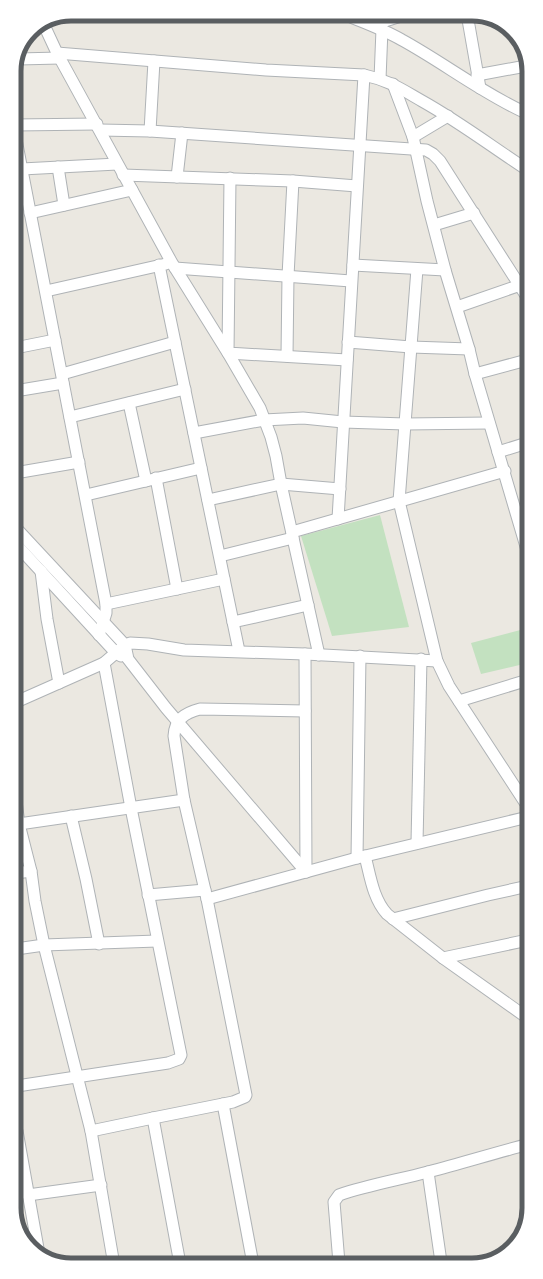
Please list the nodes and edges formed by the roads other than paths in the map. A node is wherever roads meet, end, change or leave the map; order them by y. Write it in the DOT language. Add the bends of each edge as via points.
graph roads {
  1 [pos="468,21"];
  2 [pos="381,22"];
  3 [pos="45,28"];
  4 [pos="58,55"];
  5 [pos="23,59"];
  6 [pos="154,61"];
  7 [pos="522,67"];
  8 [pos="364,75"];
  9 [pos="477,75"];
  10 [pos="380,79"];
  11 [pos="394,84"];
  12 [pos="480,88"];
  13 [pos="522,111"];
  14 [pos="448,116"];
  15 [pos="98,127"];
  16 [pos="21,131"];
  17 [pos="150,131"];
  18 [pos="182,133"];
  19 [pos="413,137"];
  20 [pos="360,146"];
  21 [pos="416,150"];
  22 [pos="21,164"];
  23 [pos="117,164"];
  24 [pos="522,166"];
  25 [pos="58,167"];
  26 [pos="22,169"];
  27 [pos="123,175"];
  28 [pos="177,177"];
  29 [pos="230,178"];
  30 [pos="293,181"];
  31 [pos="357,186"];
  32 [pos="132,190"];
  33 [pos="64,205"];
  34 [pos="30,213"];
  35 [pos="474,213"];
  36 [pos="434,226"];
  37 [pos="160,265"];
  38 [pos="174,265"];
  39 [pos="353,265"];
  40 [pos="417,269"];
  41 [pos="445,270"];
  42 [pos="229,271"];
  43 [pos="288,276"];
  44 [pos="351,281"];
  45 [pos="522,283"];
  46 [pos="522,284"];
  47 [pos="46,291"];
  48 [pos="457,307"];
  49 [pos="55,340"];
  50 [pos="175,342"];
  51 [pos="348,342"];
  52 [pos="21,347"];
  53 [pos="411,347"];
  54 [pos="469,349"];
  55 [pos="228,353"];
  56 [pos="287,356"];
  57 [pos="347,360"];
  58 [pos="522,361"];
  59 [pos="475,374"];
  60 [pos="62,378"];
  61 [pos="185,389"];
  62 [pos="21,390"];
  63 [pos="129,403"];
  64 [pos="70,417"];
  65 [pos="264,420"];
  66 [pos="344,422"];
  67 [pos="489,423"];
  68 [pos="405,424"];
  69 [pos="194,433"];
  70 [pos="522,445"];
  71 [pos="498,452"];
  72 [pos="79,462"];
  73 [pos="201,468"];
  74 [pos="21,471"];
  75 [pos="505,471"];
  76 [pos="151,480"];
  77 [pos="281,484"];
  78 [pos="340,489"];
  79 [pos="86,496"];
  80 [pos="208,500"];
  81 [pos="399,501"];
  82 [pos="522,515"];
  83 [pos="338,519"];
  84 [pos="21,533"];
  85 [pos="292,535"];
  86 [pos="21,551"];
  87 [pos="220,556"];
  88 [pos="41,572"];
  89 [pos="224,580"];
  90 [pos="177,589"];
  91 [pos="106,604"];
  92 [pos="308,605"];
  93 [pos="103,621"];
  94 [pos="233,622"];
  95 [pos="99,635"];
  96 [pos="125,645"];
  97 [pos="239,652"];
  98 [pos="116,653"];
  99 [pos="305,654"];
  100 [pos="319,655"];
  101 [pos="360,656"];
  102 [pos="128,659"];
  103 [pos="421,659"];
  104 [pos="436,661"];
  105 [pos="104,663"];
  106 [pos="59,682"];
  107 [pos="522,682"];
  108 [pos="21,700"];
  109 [pos="459,701"];
  110 [pos="305,711"];
  111 [pos="178,721"];
  112 [pos="522,797"];
  113 [pos="184,800"];
  114 [pos="130,808"];
  115 [pos="71,816"];
  116 [pos="522,818"];
  117 [pos="21,824"];
  118 [pos="21,833"];
  119 [pos="418,843"];
  120 [pos="361,857"];
  121 [pos="30,871"];
  122 [pos="21,872"];
  123 [pos="306,872"];
  124 [pos="522,887"];
  125 [pos="148,895"];
  126 [pos="206,895"];
  127 [pos="393,919"];
  128 [pos="157,941"];
  129 [pos="522,941"];
  130 [pos="99,944"];
  131 [pos="44,945"];
  132 [pos="21,948"];
  133 [pos="443,958"];
  134 [pos="522,1016"];
  135 [pos="76,1076"];
  136 [pos="21,1085"];
  137 [pos="223,1104"];
  138 [pos="153,1118"];
  139 [pos="91,1131"];
  140 [pos="522,1146"];
  141 [pos="21,1168"];
  142 [pos="428,1172"];
  143 [pos="101,1185"];
  144 [pos="28,1195"];
  145 [pos="37,1244"];
  146 [pos="113,1258"];
  147 [pos="179,1258"];
  148 [pos="252,1258"];
  149 [pos="339,1258"];
  150 [pos="440,1258"];
  1 -- 9 [label="street"];
  2 -- 10 [label="street"];
  2 -- 12 [label="street" via="403,40"];
  3 -- 4 [label="street"];
  4 -- 5 [label="street"];
  4 -- 6 [label="street"];
  4 -- 15 [label="street"];
  6 -- 8 [label="street"];
  6 -- 17 [label="street"];
  7 -- 9 [label="street"];
  8 -- 10 [label="street"];
  8 -- 20 [label="street"];
  9 -- 12 [label="street"];
  10 -- 11 [label="street"];
  11 -- 14 [label="street"];
  11 -- 19 [label="street"];
  12 -- 13 [label="street"];
  14 -- 19 [label="street"];
  14 -- 24 [label="street"];
  15 -- 16 [label="street"];
  15 -- 17 [label="street"];
  15 -- 23 [label="street"];
  17 -- 18 [label="street"];
  18 -- 20 [label="street"];
  18 -- 28 [label="street"];
  19 -- 21 [label="street"];
  20 -- 21 [label="street"];
  20 -- 31 [label="street"];
  21 -- 35 [label="street" via="426,150 440,161"];
  21 -- 36 [label="street"];
  22 -- 26 [label="street"];
  23 -- 25 [label="street"];
  23 -- 27 [label="street"];
  25 -- 26 [label="street"];
  25 -- 33 [label="street"];
  26 -- 34 [label="street"];
  27 -- 28 [label="street"];
  27 -- 32 [label="street"];
  28 -- 29 [label="street"];
  29 -- 30 [label="street"];
  29 -- 42 [label="street"];
  30 -- 31 [label="street"];
  30 -- 43 [label="street"];
  31 -- 39 [label="street"];
  32 -- 33 [label="street"];
  32 -- 38 [label="street"];
  33 -- 34 [label="street"];
  34 -- 47 [label="street"];
  35 -- 36 [label="street"];
  35 -- 45 [label="street"];
  36 -- 41 [label="street"];
  37 -- 38 [label="street"];
  37 -- 47 [label="street"];
  37 -- 50 [label="street"];
  38 -- 42 [label="street"];
  38 -- 55 [label="street"];
  39 -- 40 [label="street"];
  39 -- 44 [label="street"];
  40 -- 41 [label="street"];
  40 -- 53 [label="street"];
  41 -- 48 [label="street"];
  42 -- 43 [label="street"];
  42 -- 55 [label="street"];
  43 -- 44 [label="street"];
  43 -- 56 [label="street"];
  44 -- 51 [label="street"];
  46 -- 48 [label="street"];
  47 -- 49 [label="street"];
  48 -- 54 [label="street"];
  49 -- 52 [label="street"];
  49 -- 60 [label="street"];
  50 -- 60 [label="street"];
  50 -- 61 [label="street"];
  51 -- 53 [label="street"];
  51 -- 57 [label="street"];
  53 -- 54 [label="street"];
  53 -- 68 [label="street"];
  54 -- 59 [label="street"];
  55 -- 56 [label="street"];
  55 -- 65 [label="street" via="260,408"];
  56 -- 57 [label="street"];
  57 -- 66 [label="street"];
  58 -- 59 [label="street"];
  59 -- 67 [label="street"];
  60 -- 62 [label="street"];
  60 -- 64 [label="street"];
  61 -- 63 [label="street"];
  61 -- 69 [label="street"];
  63 -- 64 [label="street"];
  63 -- 76 [label="street"];
  64 -- 72 [label="street"];
  65 -- 66 [label="street" via="303,418"];
  65 -- 69 [label="street"];
  65 -- 77 [label="street" via="276,456"];
  66 -- 68 [label="street"];
  66 -- 78 [label="street"];
  67 -- 68 [label="street"];
  67 -- 71 [label="street"];
  68 -- 81 [label="street"];
  69 -- 73 [label="street"];
  70 -- 71 [label="street"];
  71 -- 75 [label="street"];
  72 -- 74 [label="street"];
  72 -- 79 [label="street"];
  73 -- 76 [label="street"];
  73 -- 80 [label="street"];
  75 -- 81 [label="street"];
  75 -- 82 [label="street"];
  76 -- 79 [label="street"];
  76 -- 90 [label="street"];
  77 -- 78 [label="street"];
  77 -- 80 [label="street"];
  77 -- 85 [label="street"];
  78 -- 83 [label="street"];
  79 -- 91 [label="street"];
  80 -- 87 [label="street"];
  81 -- 83 [label="street"];
  81 -- 104 [label="street"];
  83 -- 85 [label="street"];
  84 -- 93 [label="street"];
  85 -- 87 [label="street"];
  85 -- 92 [label="street"];
  86 -- 88 [label="street"];
  87 -- 89 [label="street"];
  88 -- 95 [label="street"];
  88 -- 106 [label="street"];
  89 -- 90 [label="street"];
  89 -- 94 [label="street"];
  90 -- 91 [label="street"];
  91 -- 93 [label="street"];
  92 -- 94 [label="street"];
  92 -- 100 [label="street"];
  93 -- 95 [label="street"];
  93 -- 96 [label="street"];
  94 -- 97 [label="street"];
  95 -- 98 [label="street"];
  96 -- 97 [label="street"];
  96 -- 98 [label="street"];
  96 -- 102 [label="street"];
  97 -- 99 [label="street"];
  98 -- 102 [label="street"];
  98 -- 105 [label="street"];
  99 -- 100 [label="street"];
  99 -- 110 [label="street"];
  100 -- 101 [label="street"];
  101 -- 103 [label="street"];
  101 -- 120 [label="street"];
  102 -- 111 [label="street"];
  103 -- 104 [label="street"];
  103 -- 119 [label="street"];
  104 -- 109 [label="street"];
  105 -- 106 [label="street"];
  105 -- 114 [label="street"];
  106 -- 108 [label="street"];
  107 -- 109 [label="street"];
  109 -- 112 [label="street"];
  110 -- 111 [label="street" via="200,709 188,712"];
  110 -- 123 [label="street"];
  111 -- 113 [label="street" via="174,736"];
  111 -- 123 [label="street"];
  113 -- 114 [label="street"];
  113 -- 126 [label="street"];
  114 -- 115 [label="street"];
  114 -- 125 [label="street"];
  115 -- 117 [label="street"];
  115 -- 130 [label="street"];
  116 -- 119 [label="street"];
  118 -- 121 [label="street"];
  119 -- 120 [label="street"];
  120 -- 123 [label="street"];
  120 -- 127 [label="street" via="381,907"];
  121 -- 122 [label="street"];
  121 -- 131 [label="street"];
  123 -- 126 [label="street"];
  124 -- 127 [label="street"];
  125 -- 126 [label="street"];
  125 -- 128 [label="street"];
  126 -- 137 [label="street" via="246,1094 240,1100"];
  127 -- 133 [label="street"];
  128 -- 130 [label="street"];
  128 -- 135 [label="street" via="181,1055 168,1063"];
  129 -- 133 [label="street"];
  130 -- 131 [label="street"];
  131 -- 132 [label="street"];
  131 -- 135 [label="street"];
  133 -- 134 [label="street"];
  135 -- 136 [label="street"];
  135 -- 139 [label="street"];
  137 -- 138 [label="street"];
  137 -- 148 [label="street"];
  138 -- 139 [label="street"];
  138 -- 147 [label="street"];
  139 -- 143 [label="street"];
  140 -- 142 [label="street"];
  141 -- 144 [label="street"];
  142 -- 149 [label="street" via="339,1194 334,1202"];
  142 -- 150 [label="street"];
  143 -- 144 [label="street"];
  143 -- 146 [label="street"];
  144 -- 145 [label="street"];
}
